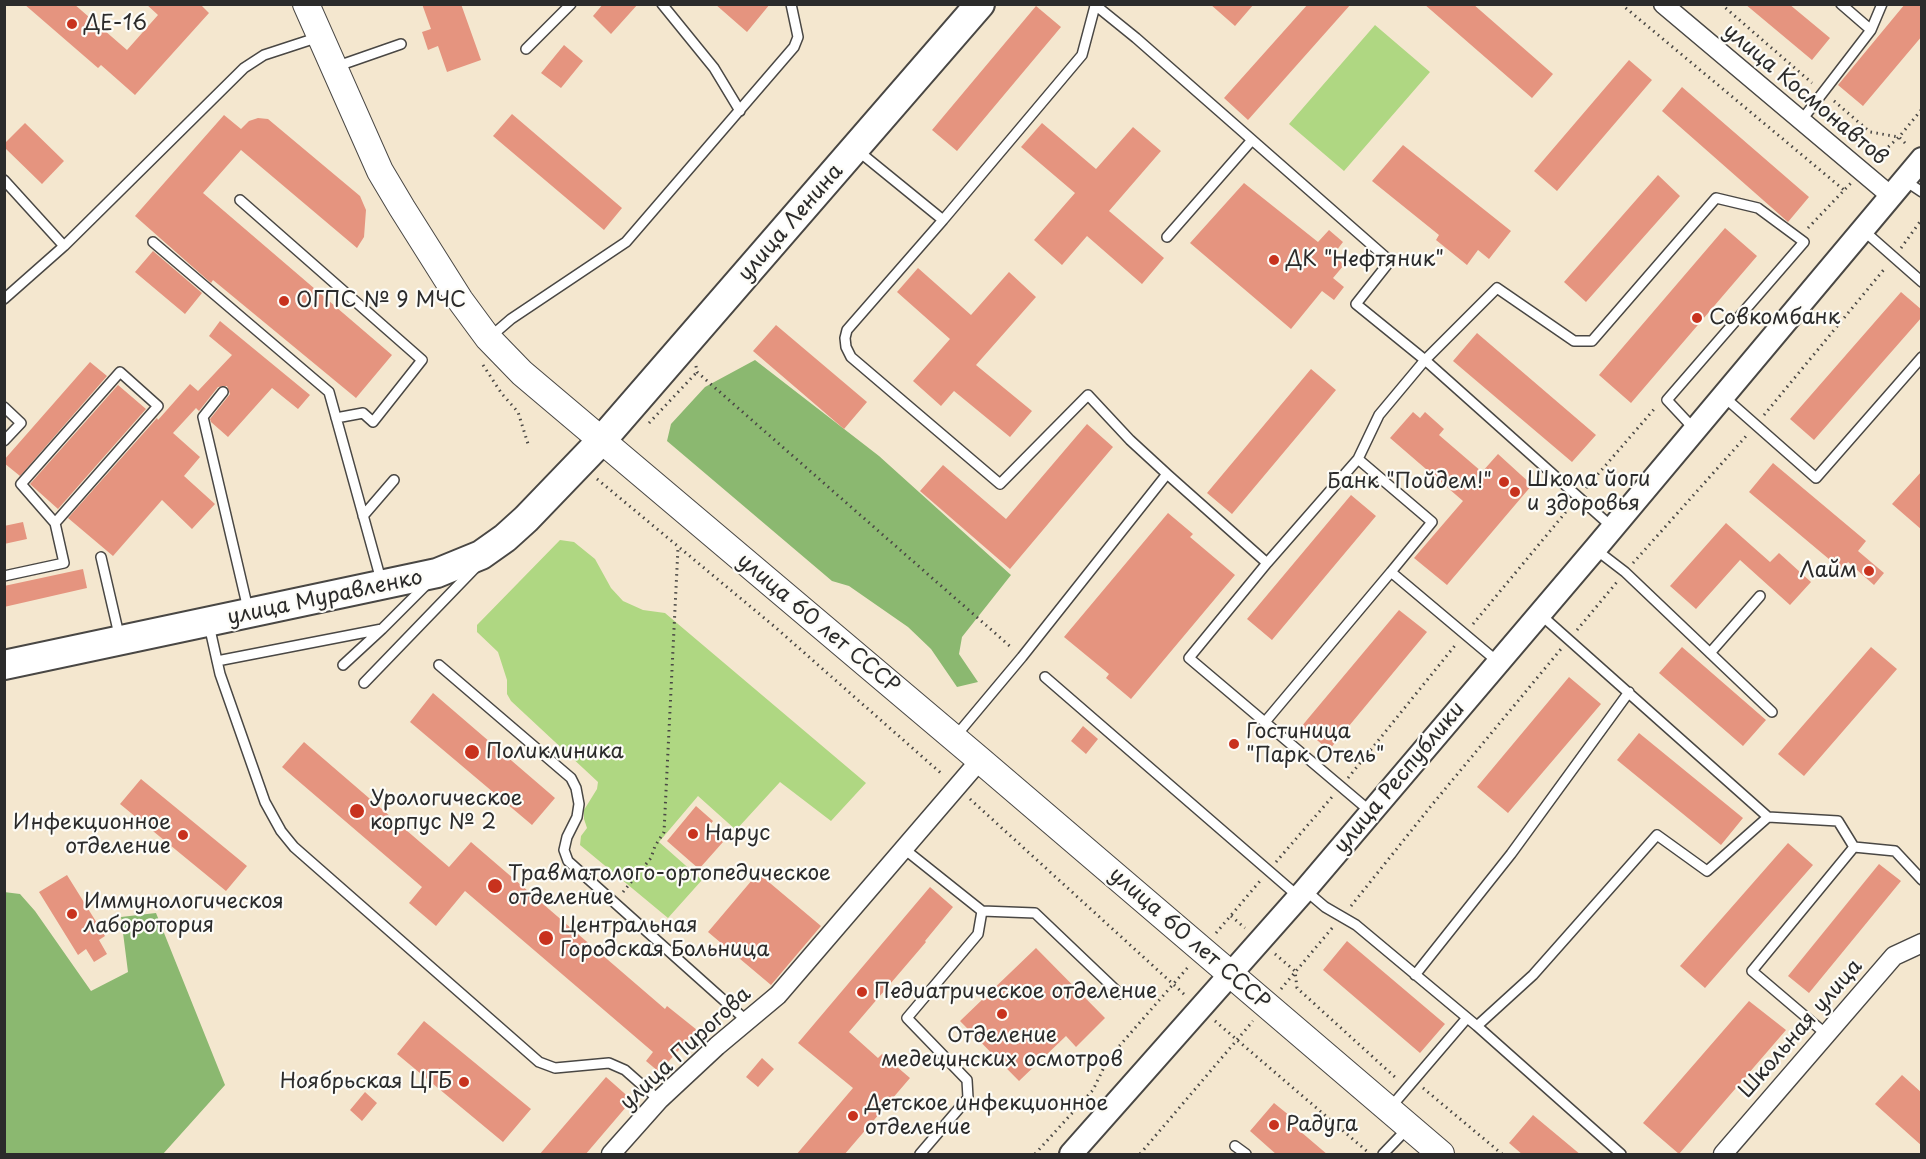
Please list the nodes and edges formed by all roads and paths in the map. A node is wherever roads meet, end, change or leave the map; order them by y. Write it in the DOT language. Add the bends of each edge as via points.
graph roads {
  1 [pos="571,4"];
  2 [pos="662,4"];
  3 [pos="791,4"];
  4 [pos="980,4"];
  5 [pos="1621,4"];
  6 [pos="1663,4"];
  7 [pos="1720,4"];
  8 [pos="1841,4"];
  9 [pos="1882,4"];
  10 [pos="307,5"];
  11 [pos="1095,5"];
  12 [pos="1871,30"];
  13 [pos="320,37"];
  14 [pos="401,44"];
  15 [pos="526,49"];
  16 [pos="333,68"];
  17 [pos="1823,92"];
  18 [pos="1922,109"];
  19 [pos="740,111"];
  20 [pos="1801,121"];
  21 [pos="1252,140"];
  22 [pos="855,148"];
  23 [pos="1922,159"];
  24 [pos="4,180"];
  25 [pos="1905,190"];
  26 [pos="240,200"];
  27 [pos="1922,219"];
  28 [pos="943,220"];
  29 [pos="1863,230"];
  30 [pos="1167,237"];
  31 [pos="1799,237"];
  32 [pos="153,242"];
  33 [pos="64,246"];
  34 [pos="1894,258"];
  35 [pos="1922,282"];
  36 [pos="4,299"];
  37 [pos="488,338"];
  38 [pos="1922,357"];
  39 [pos="1425,360"];
  40 [pos="223,392"];
  41 [pos="1723,396"];
  42 [pos="4,407"];
  43 [pos="1656,407"];
  44 [pos="336,418"];
  45 [pos="1756,425"];
  46 [pos="645,428"];
  47 [pos="1695,430"];
  48 [pos="4,441"];
  49 [pos="601,441"];
  50 [pos="1358,459"];
  51 [pos="1167,474"];
  52 [pos="597,479"];
  53 [pos="394,480"];
  54 [pos="1579,496"];
  55 [pos="363,516"];
  56 [pos="55,523"];
  57 [pos="1612,527"];
  58 [pos="505,538"];
  59 [pos="678,548"];
  60 [pos="1595,549"];
  61 [pos="101,557"];
  62 [pos="1267,563"];
  63 [pos="1391,572"];
  64 [pos="1624,572"];
  65 [pos="437,573"];
  66 [pos="4,576"];
  67 [pos="383,585"];
  68 [pos="1760,596"];
  69 [pos="1539,613"];
  70 [pos="249,614"];
  71 [pos="209,623"];
  72 [pos="382,628"];
  73 [pos="1465,634"];
  74 [pos="1569,640"];
  75 [pos="120,641"];
  76 [pos="1710,653"];
  77 [pos="1022,657"];
  78 [pos="217,661"];
  79 [pos="1498,662"];
  80 [pos="4,665"];
  81 [pos="344,665"];
  82 [pos="439,665"];
  83 [pos="1045,677"];
  84 [pos="364,683"];
  85 [pos="1629,692"];
  86 [pos="1772,712"];
  87 [pos="1265,722"];
  88 [pos="954,738"];
  89 [pos="980,760"];
  90 [pos="956,786"];
  91 [pos="1341,786"];
  92 [pos="1371,812"];
  93 [pos="1768,818"];
  94 [pos="1854,847"];
  95 [pos="903,848"];
  96 [pos="1269,871"];
  97 [pos="1922,880"];
  98 [pos="1302,894"];
  99 [pos="614,903"];
  100 [pos="982,911"];
  101 [pos="1231,916"];
  102 [pos="1342,918"];
  103 [pos="1922,943"];
  104 [pos="1232,975"];
  105 [pos="1415,975"];
  106 [pos="1120,994"];
  107 [pos="1467,1018"];
  108 [pos="747,1021"];
  109 [pos="1477,1026"];
  110 [pos="1826,1034"];
  111 [pos="1411,1084"];
  112 [pos="659,1100"];
  113 [pos="1389,1110"];
  114 [pos="1408,1127"];
  115 [pos="1235,1146"];
  116 [pos="611,1155"];
  117 [pos="920,1155"];
  118 [pos="1035,1155"];
  119 [pos="1071,1155"];
  120 [pos="1140,1155"];
  121 [pos="1246,1155"];
  122 [pos="1371,1155"];
  123 [pos="1383,1155"];
  124 [pos="1441,1155"];
  125 [pos="1502,1155"];
  126 [pos="1621,1155"];
  127 [pos="1723,1155"];
  1 -- 15 [label="lane"];
  2 -- 19 [label="lane" via="714,68"];
  3 -- 19 [label="lane" via="798,37 795,47"];
  4 -- 22 [label="main road, улица Ленина"];
  5 -- 31 [label="path" via="1844,190"];
  6 -- 20 [label="street, улица Космонавтов"];
  7 -- 17 [label="path"];
  8 -- 12 [label="lane"];
  9 -- 12 [label="lane"];
  10 -- 13 [label="main road, улица 60 лет СССР"];
  11 -- 21 [label="lane"];
  11 -- 28 [label="lane" via="1082,55"];
  12 -- 17 [label="lane"];
  13 -- 16 [label="main road, улица 60 лет СССР"];
  13 -- 33 [label="lane" via="264,56 244,68"];
  14 -- 16 [label="lane"];
  16 -- 37 [label="main road, улица 60 лет СССР" via="380,171 436,265"];
  17 -- 18 [label="path" via="1870,132 1899,137"];
  17 -- 20 [label="lane"];
  19 -- 37 [label="lane" via="626,242"];
  20 -- 25 [label="street, улица Космонавтов"];
  21 -- 30 [label="lane"];
  21 -- 39 [label="lane" via="1390,261 1356,304"];
  22 -- 28 [label="lane"];
  22 -- 49 [label="main road, улица Ленина"];
  23 -- 25 [label="street"];
  24 -- 33 [label="lane"];
  25 -- 29 [label="street"];
  26 -- 44 [label="lane" via="422,360 373,422 363,413"];
  27 -- 34 [label="path"];
  28 -- 51 [label="lane" via="847,330 844,338 851,357 1000,484 1088,395"];
  29 -- 34 [label="lane"];
  29 -- 41 [label="street, улица Республики"];
  31 -- 39 [label="lane" via="1758,208 1716,198 1592,341 1575,341 1497,288"];
  31 -- 47 [label="lane" via="1804,242 1667,400"];
  32 -- 44 [label="lane" via="329,392"];
  33 -- 36 [label="lane"];
  34 -- 35 [label="lane"];
  34 -- 45 [label="path"];
  37 -- 49 [label="main road, улица 60 лет СССР"];
  38 -- 45 [label="lane" via="1816,478"];
  39 -- 50 [label="lane" via="1379,415"];
  39 -- 54 [label="lane"];
  40 -- 70 [label="lane" via="203,417"];
  41 -- 45 [label="lane"];
  41 -- 47 [label="street, улица Республики"];
  42 -- 48 [label="lane" via="21,423"];
  43 -- 54 [label="path"];
  44 -- 55 [label="lane"];
  45 -- 64 [label="path"];
  46 -- 77 [label="path" via="697,372"];
  47 -- 57 [label="street, улица Республики"];
  49 -- 58 [label="main road, улица Муравленко"];
  49 -- 88 [label="main road, улица 60 лет СССР"];
  50 -- 62 [label="lane"];
  50 -- 63 [label="lane" via="1432,522"];
  51 -- 62 [label="lane"];
  51 -- 77 [label="lane"];
  52 -- 59 [label="path"];
  53 -- 55 [label="lane"];
  54 -- 57 [label="lane"];
  54 -- 73 [label="path"];
  55 -- 67 [label="lane"];
  56 -- 56 [label="lane" via="158,406 120,372 21,484"];
  56 -- 66 [label="lane" via="64,563"];
  57 -- 60 [label="street, улица Республики"];
  58 -- 65 [label="main road, улица Муравленко" via="481,555"];
  58 -- 84 [label="lane"];
  59 -- 90 [label="path" via="775,627"];
  59 -- 99 [label="path" via="664,832 651,858"];
  60 -- 64 [label="lane"];
  60 -- 69 [label="street, улица Республики"];
  61 -- 75 [label="lane"];
  62 -- 87 [label="lane" via="1189,658"];
  63 -- 73 [label="lane"];
  63 -- 87 [label="lane"];
  64 -- 74 [label="path"];
  64 -- 76 [label="lane"];
  65 -- 67 [label="main road, улица Муравленко"];
  65 -- 72 [label="lane"];
  67 -- 70 [label="main road, улица Муравленко"];
  68 -- 76 [label="lane"];
  69 -- 74 [label="lane"];
  69 -- 79 [label="street, улица Республики"];
  70 -- 71 [label="main road, улица Муравленко"];
  71 -- 75 [label="main road, улица Муравленко"];
  71 -- 78 [label="lane"];
  72 -- 78 [label="lane"];
  72 -- 81 [label="lane"];
  73 -- 79 [label="lane"];
  73 -- 91 [label="path"];
  74 -- 85 [label="lane"];
  74 -- 102 [label="path"];
  75 -- 80 [label="main road, улица Муравленко"];
  76 -- 86 [label="lane"];
  77 -- 88 [label="lane"];
  78 -- 112 [label="lane" via="266,802 294,847 539,1062 555,1068 609,1063 626,1070"];
  79 -- 92 [label="street, улица Республики"];
  82 -- 99 [label="lane" via="571,778 579,804 564,850 568,861"];
  83 -- 96 [label="lane"];
  85 -- 93 [label="lane"];
  85 -- 105 [label="lane" via="1511,854"];
  87 -- 91 [label="lane"];
  88 -- 89 [label="main road, улица 60 лет СССР"];
  89 -- 90 [label="street, улица Пирогова"];
  89 -- 104 [label="main road, улица 60 лет СССР"];
  90 -- 95 [label="street, улица Пирогова"];
  90 -- 118 [label="path" via="1173,984 1108,1059 1093,1090"];
  91 -- 92 [label="lane"];
  91 -- 96 [label="path"];
  92 -- 98 [label="street, улица Республики"];
  93 -- 94 [label="lane" via="1838,820"];
  93 -- 109 [label="lane" via="1707,871 1657,835 1533,975"];
  94 -- 97 [label="lane" via="1894,851"];
  94 -- 110 [label="lane" via="1752,971"];
  95 -- 100 [label="lane"];
  95 -- 108 [label="street, улица Пирогова" via="778,995"];
  96 -- 98 [label="lane"];
  96 -- 101 [label="path"];
  98 -- 102 [label="lane"];
  98 -- 104 [label="street, улица Республики"];
  99 -- 108 [label="lane"];
  100 -- 106 [label="lane" via="1035,913"];
  100 -- 117 [label="lane" via="978,934 907,1018 967,1080 968,1098"];
  102 -- 105 [label="lane" via="1356,925"];
  102 -- 111 [label="path" via="1295,971 1297,988 1394,1078"];
  103 -- 110 [label="street, Школьная улица" via="1894,956"];
  104 -- 113 [label="main road, улица 60 лет СССР"];
  104 -- 119 [label="street, улица Республики"];
  105 -- 107 [label="lane"];
  107 -- 109 [label="lane"];
  107 -- 111 [label="lane"];
  108 -- 112 [label="street, улица Пирогова"];
  109 -- 126 [label="lane"];
  110 -- 127 [label="street, Школьная улица"];
  111 -- 113 [label="lane"];
  111 -- 125 [label="path" via="1426,1089"];
  112 -- 116 [label="street, улица Пирогова"];
  113 -- 114 [label="main road, улица 60 лет СССР"];
  114 -- 123 [label="lane"];
  114 -- 124 [label="main road, улица 60 лет СССР"];
  115 -- 121 [label="lane"];
  120 -- 122 [label="path" via="1237,1039"];
}
